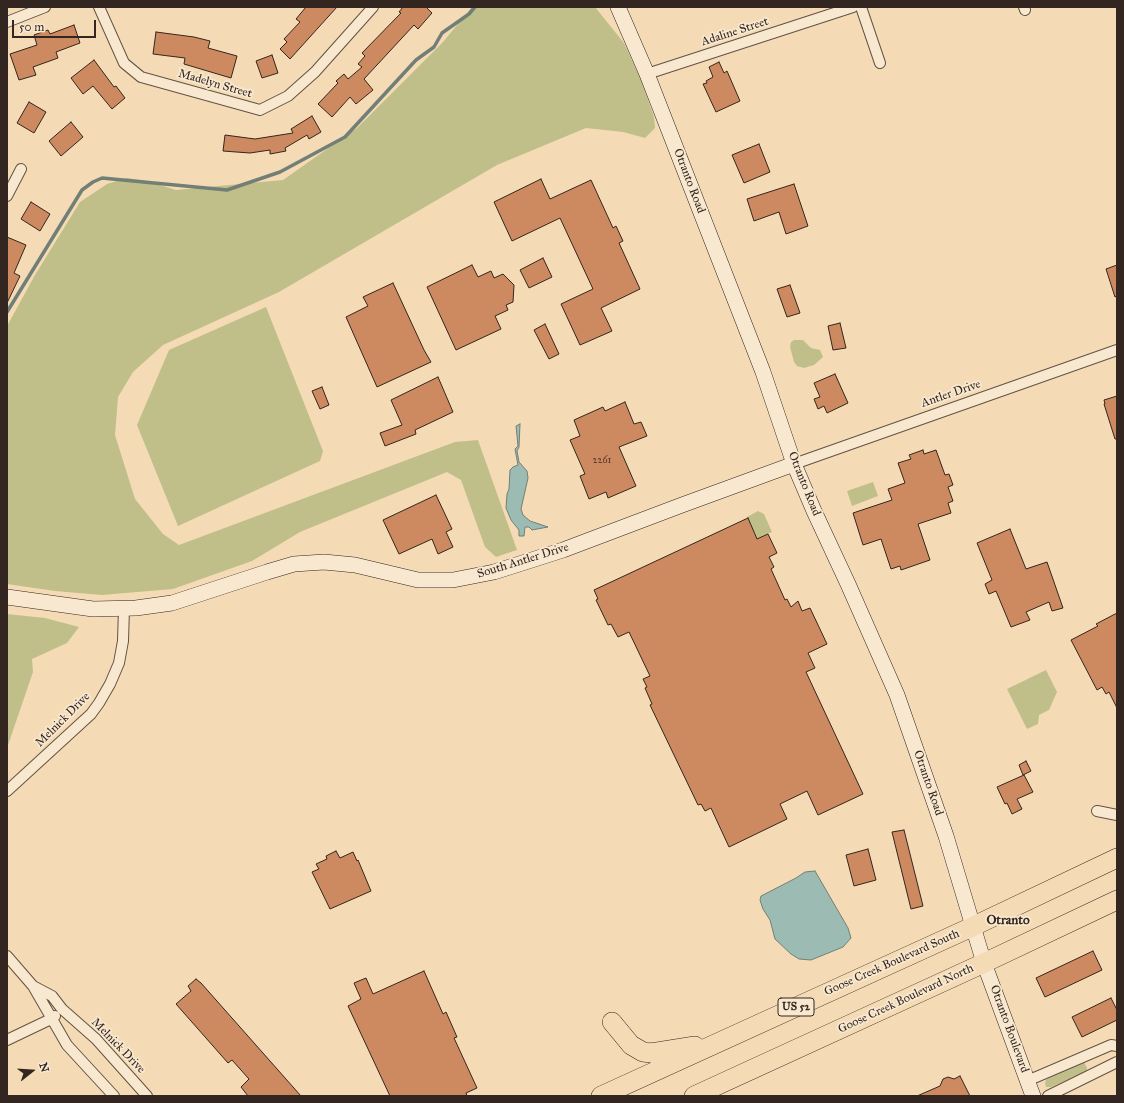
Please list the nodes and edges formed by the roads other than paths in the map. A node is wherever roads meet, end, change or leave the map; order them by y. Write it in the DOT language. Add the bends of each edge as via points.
graph roads {
  1 [pos="45,7"];
  2 [pos="99,7"];
  3 [pos="373,7"];
  4 [pos="618,7"];
  5 [pos="853,7"];
  6 [pos="861,7"];
  7 [pos="7,22"];
  8 [pos="880,63"];
  9 [pos="647,74"];
  10 [pos="21,169"];
  11 [pos="7,196"];
  12 [pos="1117,350"];
  13 [pos="794,464"];
  14 [pos="7,597"];
  15 [pos="124,608"];
  16 [pos="7,790"];
  17 [pos="1097,811"];
  18 [pos="1117,815"];
  19 [pos="1117,858"];
  20 [pos="1117,900"];
  21 [pos="974,926"];
  22 [pos="7,956"];
  23 [pos="984,962"];
  24 [pos="33,986"];
  25 [pos="62,1008"];
  26 [pos="51,1019"];
  27 [pos="612,1022"];
  28 [pos="7,1040"];
  29 [pos="719,1042"];
  30 [pos="1117,1046"];
  31 [pos="1117,1062"];
  32 [pos="1027,1081"];
  33 [pos="114,1096"];
  34 [pos="147,1096"];
  35 [pos="601,1096"];
  36 [pos="694,1096"];
  37 [pos="1033,1096"];
  38 [pos="1048,1096"];
  1 -- 7 [label="street"];
  2 -- 3 [label="street, Madelyn Street" via="124,63 141,77 260,110 288,96 315,72"];
  4 -- 9 [label="street, Otranto Road"];
  5 -- 9 [label="street, Adaline Street"];
  6 -- 8 [label="street"];
  9 -- 13 [label="street, Otranto Road" via="763,372"];
  10 -- 11 [label="street"];
  12 -- 13 [label="street, Antler Drive"];
  13 -- 15 [label="street, South Antler Drive" via="563,550 494,572 453,580 418,580 355,565 324,562 294,564 172,603"];
  13 -- 21 [label="street, Otranto Road" via="897,695"];
  14 -- 15 [label="street, South Antler Drive" via="93,609"];
  15 -- 16 [label="street, Melnick Drive" via="123,640 118,663 99,703 91,714"];
  17 -- 18 [label="street"];
  19 -- 21 [label="highway, Goose Creek Boulevard South / US 52"];
  20 -- 23 [label="highway, Goose Creek Boulevard North"];
  21 -- 23 [label="street, Otranto Road"];
  21 -- 29 [label="highway, Goose Creek Boulevard South / US 52"];
  22 -- 24 [label="street, Melnick Drive"];
  23 -- 32 [label="street, Otranto Boulevard"];
  23 -- 36 [label="highway, Goose Creek Boulevard North"];
  24 -- 25 [label="street, Melnick Drive" via="52,996"];
  24 -- 26 [label="street, Melnick Drive"];
  25 -- 26 [label="street"];
  25 -- 34 [label="street, Melnick Drive" via="96,1039"];
  26 -- 28 [label="street"];
  26 -- 33 [label="street, Melnick Drive" via="67,1045"];
  27 -- 29 [label="highway" via="630,1045 643,1052 651,1053"];
  29 -- 35 [label="highway, Goose Creek Boulevard South / US 52"];
  30 -- 32 [label="street" via="1110,1045"];
  31 -- 38 [label="street"];
  32 -- 37 [label="street, Otranto Boulevard"];
}
